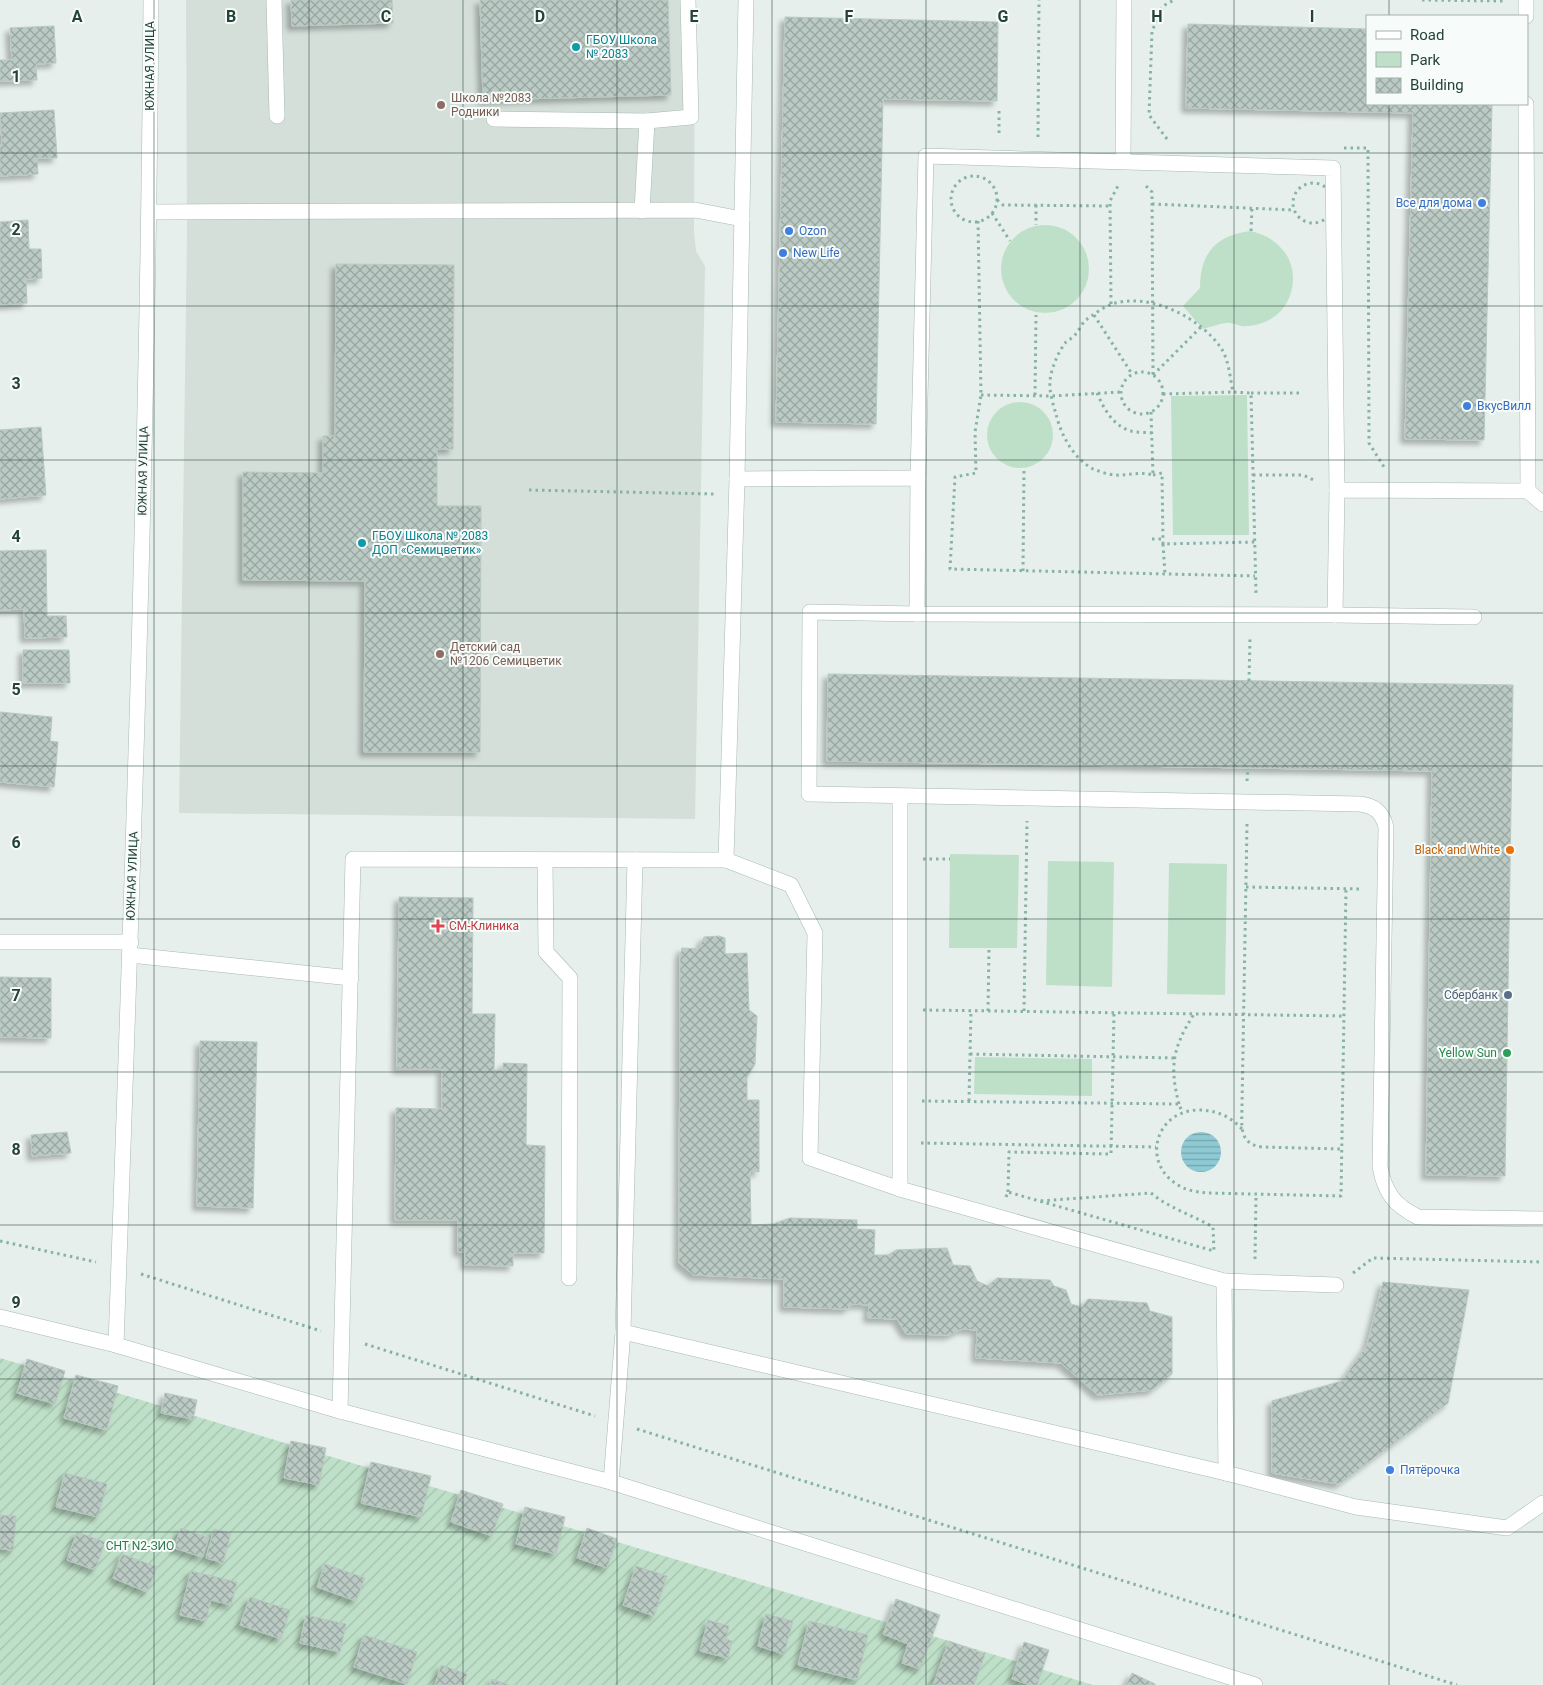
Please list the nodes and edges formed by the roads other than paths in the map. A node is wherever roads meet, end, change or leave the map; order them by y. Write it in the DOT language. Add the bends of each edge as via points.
graph roads {
  1 [pos="151,0"];
  2 [pos="274,0"];
  3 [pos="688,0"];
  4 [pos="746,0"];
  5 [pos="1124,0"];
  6 [pos="1526,105"];
  7 [pos="277,116"];
  8 [pos="494,119"];
  9 [pos="647,121"];
  10 [pos="1123,162"];
  11 [pos="642,211"];
  12 [pos="150,212"];
  13 [pos="742,219"];
  14 [pos="918,478"];
  15 [pos="737,487"];
  16 [pos="1337,490"];
  17 [pos="1528,491"];
  18 [pos="1543,504"];
  19 [pos="917,614"];
  20 [pos="1335,615"];
  21 [pos="1474,617"];
  22 [pos="900,796"];
  23 [pos="545,860"];
  24 [pos="635,860"];
  25 [pos="726,860"];
  26 [pos="0,942"];
  27 [pos="130,949"];
  28 [pos="350,978"];
  29 [pos="900,1188"];
  30 [pos="1543,1219"];
  31 [pos="569,1278"];
  32 [pos="1224,1281"];
  33 [pos="1336,1285"];
  34 [pos="0,1317"];
  35 [pos="623,1332"];
  36 [pos="116,1345"];
  37 [pos="340,1411"];
  38 [pos="1226,1473"];
  39 [pos="611,1482"];
  40 [pos="1543,1503"];
  41 [pos="1255,1685"];
  1 -- 12 [label="street, ЮЖНАЯ УЛИЦА"];
  2 -- 7 [label="street"];
  3 -- 9 [label="street" via="691,117"];
  4 -- 13 [label="street"];
  5 -- 10 [label="street"];
  6 -- 17 [label="street"];
  8 -- 9 [label="street"];
  9 -- 11 [label="street"];
  10 -- 14 [label="street" via="926,156"];
  10 -- 16 [label="street" via="1333,168"];
  11 -- 12 [label="street"];
  11 -- 13 [label="street" via="695,210"];
  12 -- 27 [label="street, ЮЖНАЯ УЛИЦА"];
  13 -- 15 [label="street"];
  14 -- 15 [label="street"];
  14 -- 19 [label="street"];
  15 -- 25 [label="street"];
  16 -- 17 [label="street"];
  16 -- 20 [label="street"];
  17 -- 18 [label="street"];
  19 -- 20 [label="street"];
  19 -- 22 [label="street" via="810,612 809,794"];
  20 -- 21 [label="street"];
  22 -- 29 [label="street"];
  22 -- 30 [label="street" via="1360,804 1379,810 1386,827 1380,1167 1385,1185 1402,1209 1418,1217"];
  23 -- 24 [label="street"];
  23 -- 28 [label="street" via="353,859"];
  23 -- 31 [label="street" via="546,952 570,978"];
  24 -- 25 [label="street"];
  24 -- 35 [label="street"];
  25 -- 29 [label="street" via="791,885 815,933 810,1158"];
  26 -- 27 [label="street"];
  27 -- 28 [label="street"];
  27 -- 36 [label="street, ЮЖНАЯ УЛИЦА"];
  28 -- 37 [label="street"];
  29 -- 32 [label="street"];
  32 -- 33 [label="street"];
  32 -- 38 [label="street"];
  34 -- 36 [label="street"];
  35 -- 38 [label="street"];
  35 -- 39 [label="street"];
  36 -- 37 [label="street"];
  37 -- 39 [label="street"];
  38 -- 40 [label="street" via="1356,1507 1506,1528"];
  39 -- 41 [label="street"];
}
